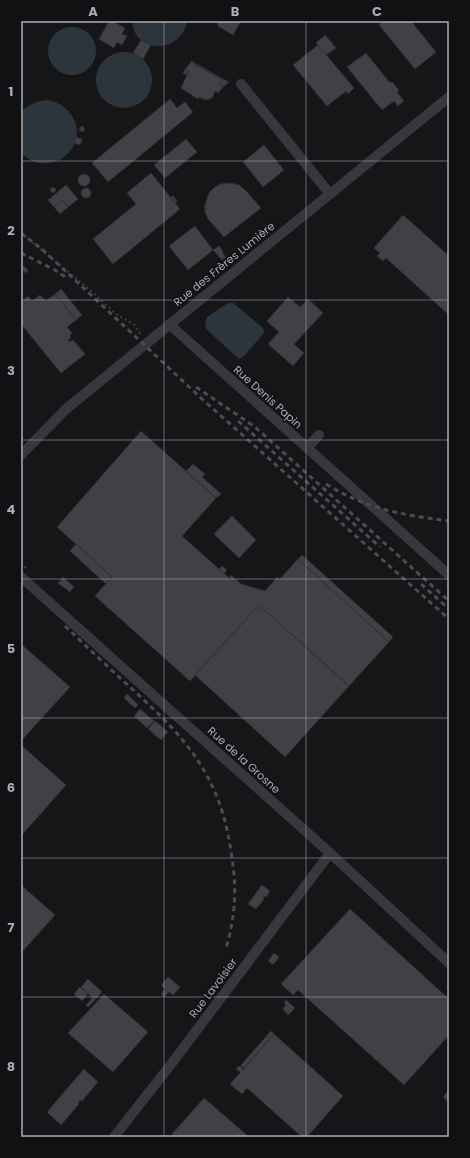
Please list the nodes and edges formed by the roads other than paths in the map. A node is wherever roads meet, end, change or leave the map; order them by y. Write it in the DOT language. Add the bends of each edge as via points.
graph roads {
  1 [pos="241,84"];
  2 [pos="448,101"];
  3 [pos="330,194"];
  4 [pos="168,324"];
  5 [pos="319,435"];
  6 [pos="307,448"];
  7 [pos="21,455"];
  8 [pos="449,575"];
  9 [pos="21,577"];
  10 [pos="330,853"];
  11 [pos="449,963"];
  12 [pos="114,1137"];
  1 -- 3 [label="street"];
  2 -- 3 [label="street, Rue des Frères Lumière"];
  3 -- 4 [label="street, Rue des Frères Lumière"];
  4 -- 6 [label="street, Rue Denis Papin"];
  4 -- 7 [label="street, Rue des Frères Lumière" via="66,409"];
  5 -- 6 [label="street"];
  6 -- 8 [label="street, Rue Denis Papin"];
  9 -- 10 [label="street, Rue de la Grosne"];
  10 -- 11 [label="street, Rue de la Grosne"];
  10 -- 12 [label="street, Rue Lavoisier"];
}
